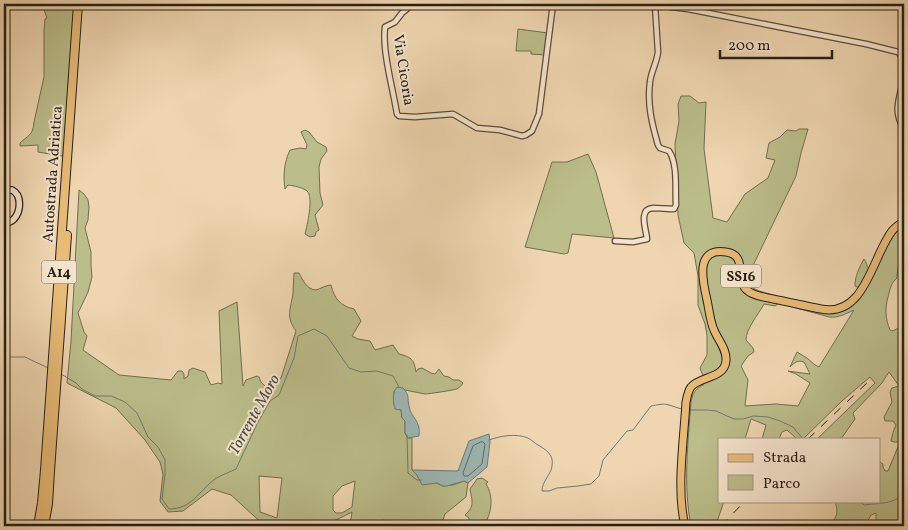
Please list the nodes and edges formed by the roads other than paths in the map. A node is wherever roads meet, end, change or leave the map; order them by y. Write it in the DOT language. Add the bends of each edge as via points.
graph roads {
  1 [pos="78,4"];
  2 [pos="82,4"];
  3 [pos="553,4"];
  4 [pos="647,4"];
  5 [pos="655,5"];
  6 [pos="407,9"];
  7 [pos="79,18"];
  8 [pos="903,55"];
  9 [pos="904,65"];
  10 [pos="904,78"];
  11 [pos="904,129"];
  12 [pos="4,189"];
  13 [pos="904,221"];
  14 [pos="4,224"];
  15 [pos="615,241"];
  16 [pos="38,526"];
  17 [pos="44,526"];
  18 [pos="685,526"];
  1 -- 7 [label="highway, Autostrada Adriatica / A14"];
  2 -- 7 [label="highway, Autostrada Adriatica / A14"];
  3 -- 6 [label="street, Via Cicoria" via="539,114 532,131 522,136 477,128 453,114 415,117 397,114 384,33 385,27"];
  4 -- 5 [label="street"];
  5 -- 8 [label="street" via="866,44"];
  5 -- 15 [label="street" via="658,52 650,81 649,108 658,145 669,151 672,157 676,205 674,209 648,210 644,215 647,239"];
  7 -- 16 [label="highway, Autostrada Adriatica / A14"];
  7 -- 17 [label="highway, Autostrada Adriatica / A14"];
  8 -- 9 [label="street"];
  10 -- 11 [label="street" via="898,108 899,122"];
  12 -- 14 [label="street" via="12,190 20,205 13,220"];
  13 -- 18 [label="main road, SS16" via="893,230 856,298 836,310 749,292 742,283 740,264 729,252 710,254 703,263 703,281 713,329 726,354 720,372 692,386 688,392 681,487"];
}
